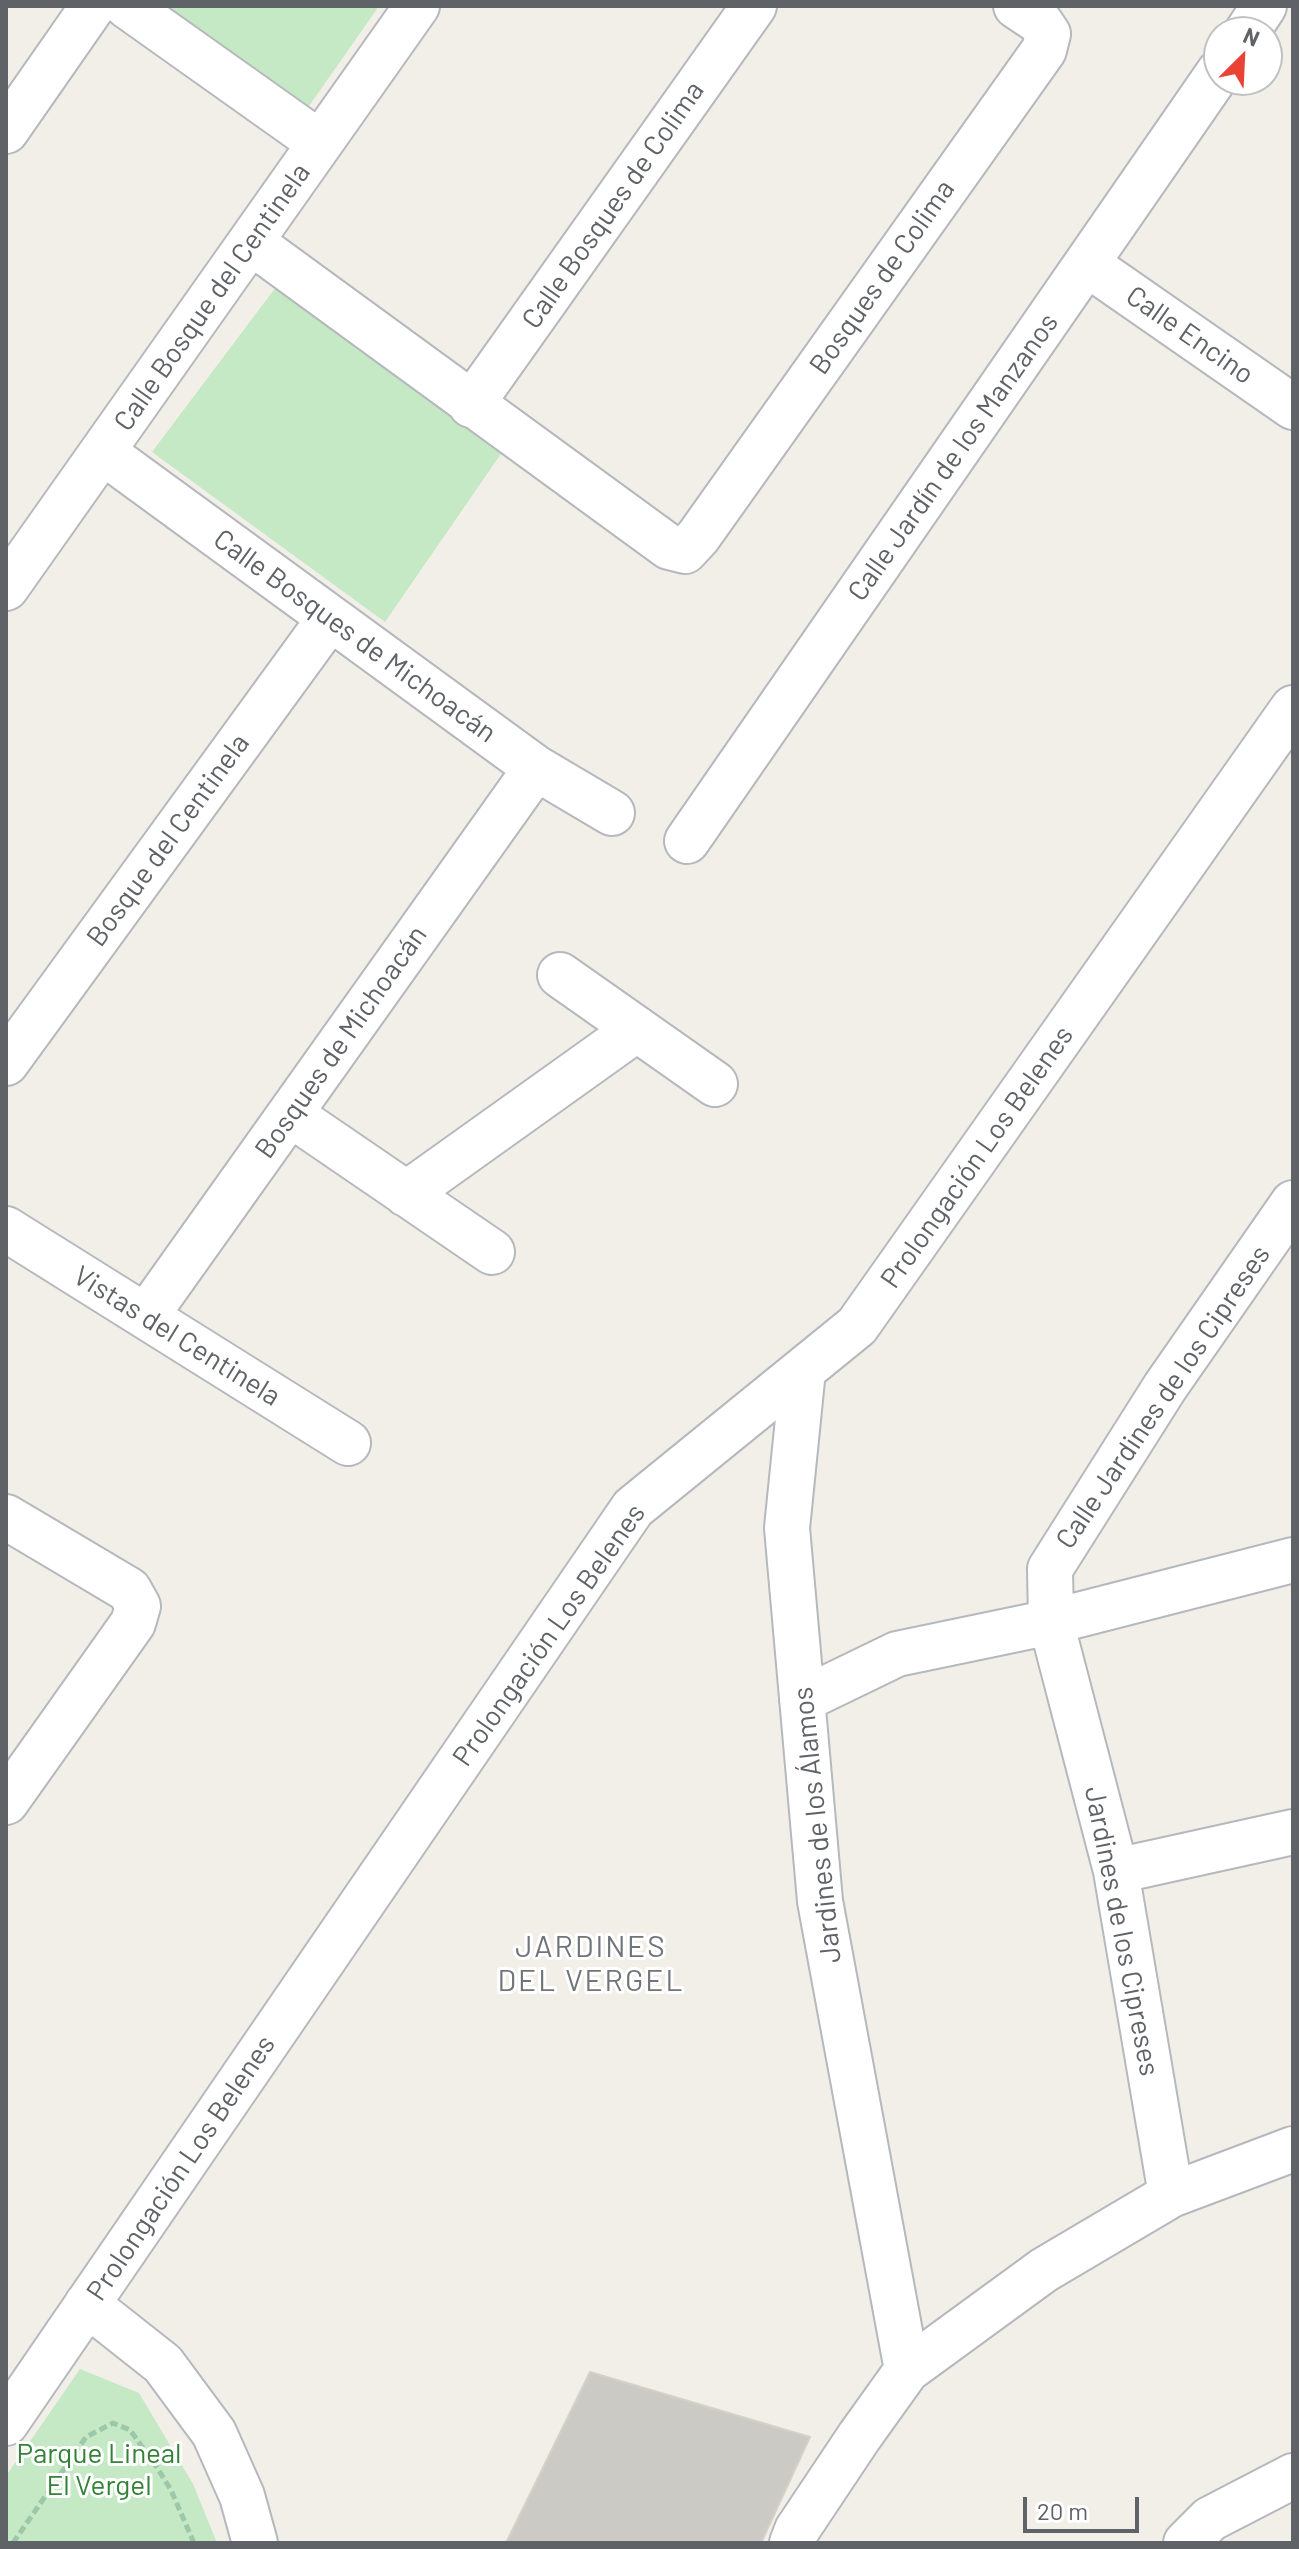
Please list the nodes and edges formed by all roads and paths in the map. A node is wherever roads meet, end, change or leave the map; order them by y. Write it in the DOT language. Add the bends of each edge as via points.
graph roads {
  1 [pos="93,6"];
  2 [pos="127,6"];
  3 [pos="417,6"];
  4 [pos="754,6"];
  5 [pos="1016,6"];
  6 [pos="1203,95"];
  7 [pos="6,131"];
  8 [pos="320,143"];
  9 [pos="251,242"];
  10 [pos="1087,264"];
  11 [pos="471,405"];
  12 [pos="1293,407"];
  13 [pos="103,452"];
  14 [pos="6,588"];
  15 [pos="330,618"];
  16 [pos="1293,708"];
  17 [pos="536,768"];
  18 [pos="612,813"];
  19 [pos="687,841"];
  20 [pos="560,975"];
  21 [pos="637,1029"];
  22 [pos="6,1063"];
  23 [pos="715,1084"];
  24 [pos="290,1114"];
  25 [pos="406,1194"];
  26 [pos="1293,1203"];
  27 [pos="6,1229"];
  28 [pos="492,1252"];
  29 [pos="146,1316"];
  30 [pos="803,1370"];
  31 [pos="348,1443"];
  32 [pos="6,1517"];
  33 [pos="1293,1560"];
  34 [pos="1051,1622"];
  35 [pos="802,1700"];
  36 [pos="6,1802"];
  37 [pos="1293,1832"];
  38 [pos="1116,1871"];
  39 [pos="1293,2149"];
  40 [pos="1171,2195"];
  41 [pos="87,2304"];
  42 [pos="907,2370"];
  43 [pos="6,2423"];
  44 [pos="1293,2476"];
  45 [pos="13,2543"];
  46 [pos="194,2543"];
  47 [pos="255,2543"];
  48 [pos="792,2543"];
  49 [pos="1186,2543"];
  1 -- 7 [label="street"];
  2 -- 8 [label="street"];
  3 -- 8 [label="street, Calle Bosque del Centinela"];
  4 -- 11 [label="street, Calle Bosques de Colima"];
  5 -- 11 [label="street, Bosques de Colima" via="1048,34 1044,50 685,551 669,547"];
  6 -- 10 [label="street, Calle Jardín de los Manzanos"];
  8 -- 9 [label="street, Calle Bosque del Centinela"];
  9 -- 11 [label="street"];
  9 -- 13 [label="street, Calle Bosque del Centinela"];
  10 -- 12 [label="street, Calle Encino"];
  10 -- 19 [label="street, Calle Jardín de los Manzanos"];
  13 -- 14 [label="street, Calle Bosque del Centinela"];
  13 -- 15 [label="street, Calle Bosques de Michoacán"];
  15 -- 17 [label="street, Calle Bosques de Michoacán"];
  15 -- 22 [label="street, Bosque del Centinela"];
  16 -- 30 [label="street, Prolongación Los Belenes" via="857,1326"];
  17 -- 18 [label="street, Calle Bosques de Michoacán"];
  17 -- 24 [label="street, Bosques de Michoacán"];
  20 -- 21 [label="street"];
  21 -- 23 [label="street"];
  21 -- 25 [label="street"];
  24 -- 25 [label="street"];
  24 -- 29 [label="street, Bosques de Michoacán"];
  25 -- 28 [label="street"];
  26 -- 34 [label="street, Calle Jardines de los Cipreses" via="1165,1387 1050,1569"];
  27 -- 29 [label="street, Vistas del Centinela"];
  29 -- 31 [label="street, Vistas del Centinela"];
  30 -- 35 [label="street, Jardines de los Álamos" via="787,1528"];
  30 -- 41 [label="street, Prolongación Los Belenes" via="633,1508"];
  32 -- 36 [label="street" via="129,1590 138,1606 133,1623"];
  33 -- 34 [label="street"];
  34 -- 35 [label="street" via="897,1654"];
  34 -- 38 [label="street, Jardines de los Cipreses"];
  35 -- 42 [label="street, Jardines de los Álamos" via="820,1901"];
  37 -- 38 [label="street"];
  38 -- 40 [label="street, Jardines de los Cipreses"];
  39 -- 40 [label="street"];
  40 -- 42 [label="street" via="1044,2270"];
  41 -- 43 [label="street, Prolongación Los Belenes"];
  41 -- 47 [label="street" via="163,2364 214,2433 242,2496"];
  42 -- 48 [label="street"];
  44 -- 49 [label="street" via="1210,2519"];
  45 -- 46 [label="path" via="86,2437 113,2423 130,2430 156,2466"];
}
